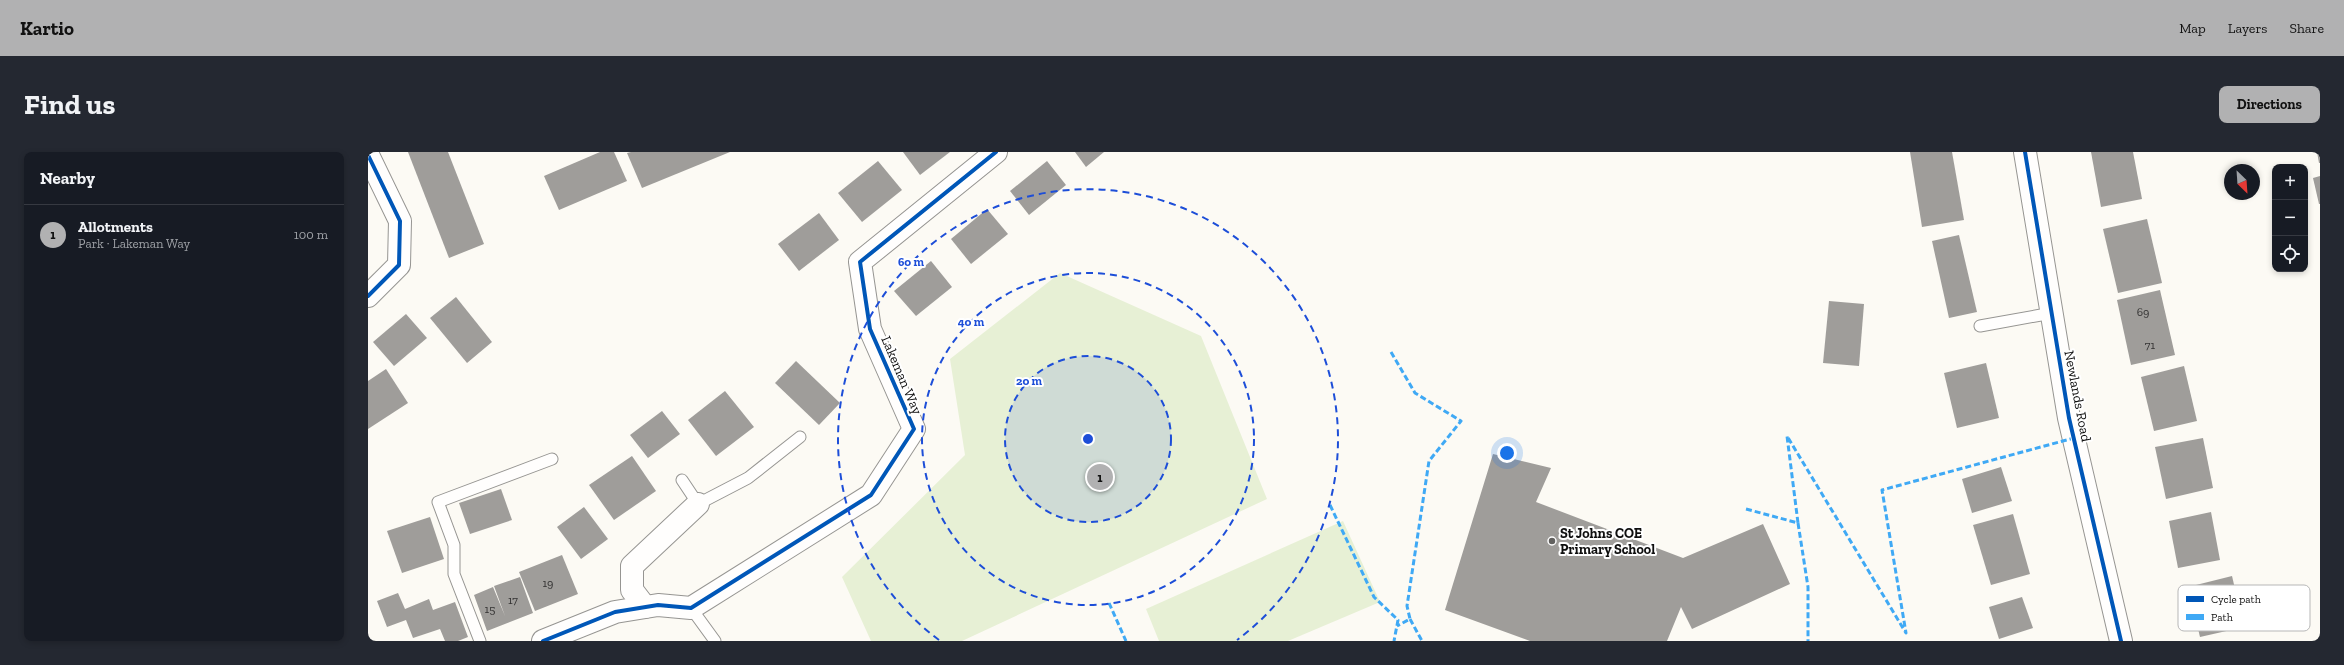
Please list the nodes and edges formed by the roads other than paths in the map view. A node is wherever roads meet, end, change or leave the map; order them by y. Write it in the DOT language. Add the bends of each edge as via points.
graph roads {
  1 [pos="996,152"];
  2 [pos="2025,152"];
  3 [pos="369,157"];
  4 [pos="368,296"];
  5 [pos="2052,313"];
  6 [pos="1980,326"];
  7 [pos="800,438"];
  8 [pos="552,459"];
  9 [pos="682,480"];
  10 [pos="698,504"];
  11 [pos="645,607"];
  12 [pos="691,608"];
  13 [pos="480,641"];
  14 [pos="543,641"];
  15 [pos="715,641"];
  16 [pos="2121,641"];
  1 -- 12 [label="street, Lakeman Way" via="860,262 870,329 914,430 871,495"];
  2 -- 5 [label="street, Newlands Road"];
  3 -- 4 [label="street" via="400,221 399,265"];
  5 -- 6 [label="lane"];
  5 -- 16 [label="street, Newlands Road" via="2069,418"];
  7 -- 10 [label="lane" via="748,478"];
  8 -- 13 [label="lane" via="438,502 454,545 454,574"];
  9 -- 10 [label="lane"];
  10 -- 11 [label="street" via="632,566 632,590"];
  11 -- 12 [label="street" via="658,605"];
  11 -- 14 [label="street" via="614,612"];
  12 -- 15 [label="lane"];
}
